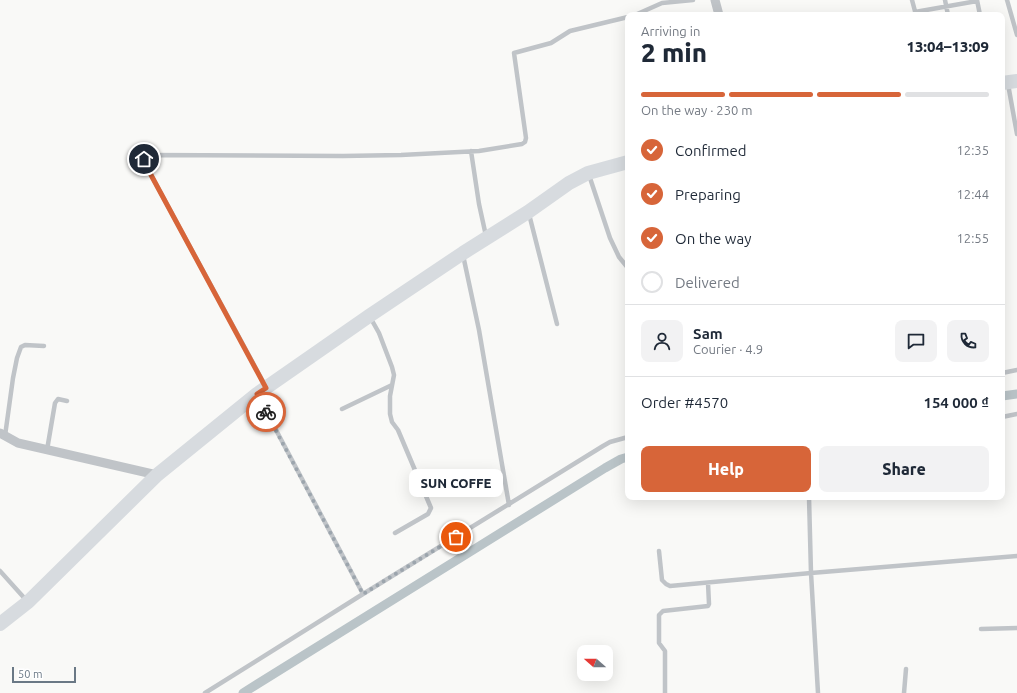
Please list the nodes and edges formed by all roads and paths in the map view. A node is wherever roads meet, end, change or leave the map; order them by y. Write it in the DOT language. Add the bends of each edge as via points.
graph roads {
  1 [pos="693,0"];
  2 [pos="716,0"];
  3 [pos="912,0"];
  4 [pos="945,0"];
  5 [pos="977,0"];
  6 [pos="1007,0"];
  7 [pos="946,6"];
  8 [pos="642,12"];
  9 [pos="718,12"];
  10 [pos="915,12"];
  11 [pos="923,12"];
  12 [pos="947,12"];
  13 [pos="979,12"];
  14 [pos="625,18"];
  15 [pos="1017,35"];
  16 [pos="1009,82"];
  17 [pos="1017,134"];
  18 [pos="471,151"];
  19 [pos="625,163"];
  20 [pos="588,173"];
  21 [pos="528,212"];
  22 [pos="487,238"];
  23 [pos="463,253"];
  24 [pos="625,264"];
  25 [pos="369,316"];
  26 [pos="557,324"];
  27 [pos="44,346"];
  28 [pos="1017,370"];
  29 [pos="1005,372"];
  30 [pos="392,385"];
  31 [pos="261,391"];
  32 [pos="67,401"];
  33 [pos="342,409"];
  34 [pos="1017,414"];
  35 [pos="1005,416"];
  36 [pos="3,434"];
  37 [pos="625,438"];
  38 [pos="48,450"];
  39 [pos="158,475"];
  40 [pos="809,500"];
  41 [pos="508,505"];
  42 [pos="395,533"];
  43 [pos="659,551"];
  44 [pos="1017,556"];
  45 [pos="0,571"];
  46 [pos="811,573"];
  47 [pos="708,583"];
  48 [pos="363,594"];
  49 [pos="28,602"];
  50 [pos="0,624"];
  51 [pos="1017,628"];
  52 [pos="981,629"];
  53 [pos="906,669"];
  54 [pos="205,693"];
  55 [pos="665,693"];
  56 [pos="818,693"];
  57 [pos="904,693"];
  1 -- 8 [label="lane" via="662,3"];
  2 -- 9 [label="street"];
  3 -- 10 [label="lane"];
  4 -- 7 [label="lane"];
  5 -- 7 [label="lane"];
  5 -- 13 [label="lane"];
  6 -- 15 [label="lane"];
  7 -- 11 [label="lane"];
  7 -- 12 [label="lane"];
  14 -- 18 [label="lane" via="570,30 551,43 515,52 525,142"];
  16 -- 17 [label="lane"];
  18 -- 22 [label="lane"];
  18 -- 31 [label="lane" via="343,156 145,157 144,162"];
  19 -- 20 [label="main road"];
  20 -- 21 [label="main road"];
  20 -- 24 [label="lane" via="610,238"];
  21 -- 22 [label="main road"];
  21 -- 26 [label="lane"];
  22 -- 23 [label="main road"];
  23 -- 25 [label="main road"];
  23 -- 41 [label="lane"];
  25 -- 30 [label="lane" via="379,333 392,367"];
  25 -- 31 [label="main road"];
  27 -- 36 [label="lane" via="25,345 20,350"];
  28 -- 29 [label="lane"];
  30 -- 33 [label="lane"];
  30 -- 42 [label="lane" via="392,422 398,430 431,508 428,514"];
  31 -- 39 [label="main road"];
  31 -- 48 [label="lane"];
  32 -- 38 [label="lane" via="58,399 55,403"];
  34 -- 35 [label="lane"];
  36 -- 38 [label="street" via="18,443"];
  37 -- 41 [label="lane" via="606,444"];
  38 -- 39 [label="street"];
  39 -- 49 [label="main road"];
  40 -- 46 [label="lane"];
  41 -- 48 [label="lane"];
  43 -- 47 [label="lane" via="662,580 666,584 670,586"];
  44 -- 46 [label="lane"];
  45 -- 49 [label="lane"];
  46 -- 47 [label="lane"];
  46 -- 56 [label="lane"];
  47 -- 55 [label="lane" via="708,606 663,611 659,615 659,643 665,651"];
  48 -- 54 [label="lane"];
  49 -- 50 [label="main road"];
  51 -- 52 [label="lane"];
  53 -- 57 [label="lane"];
}
